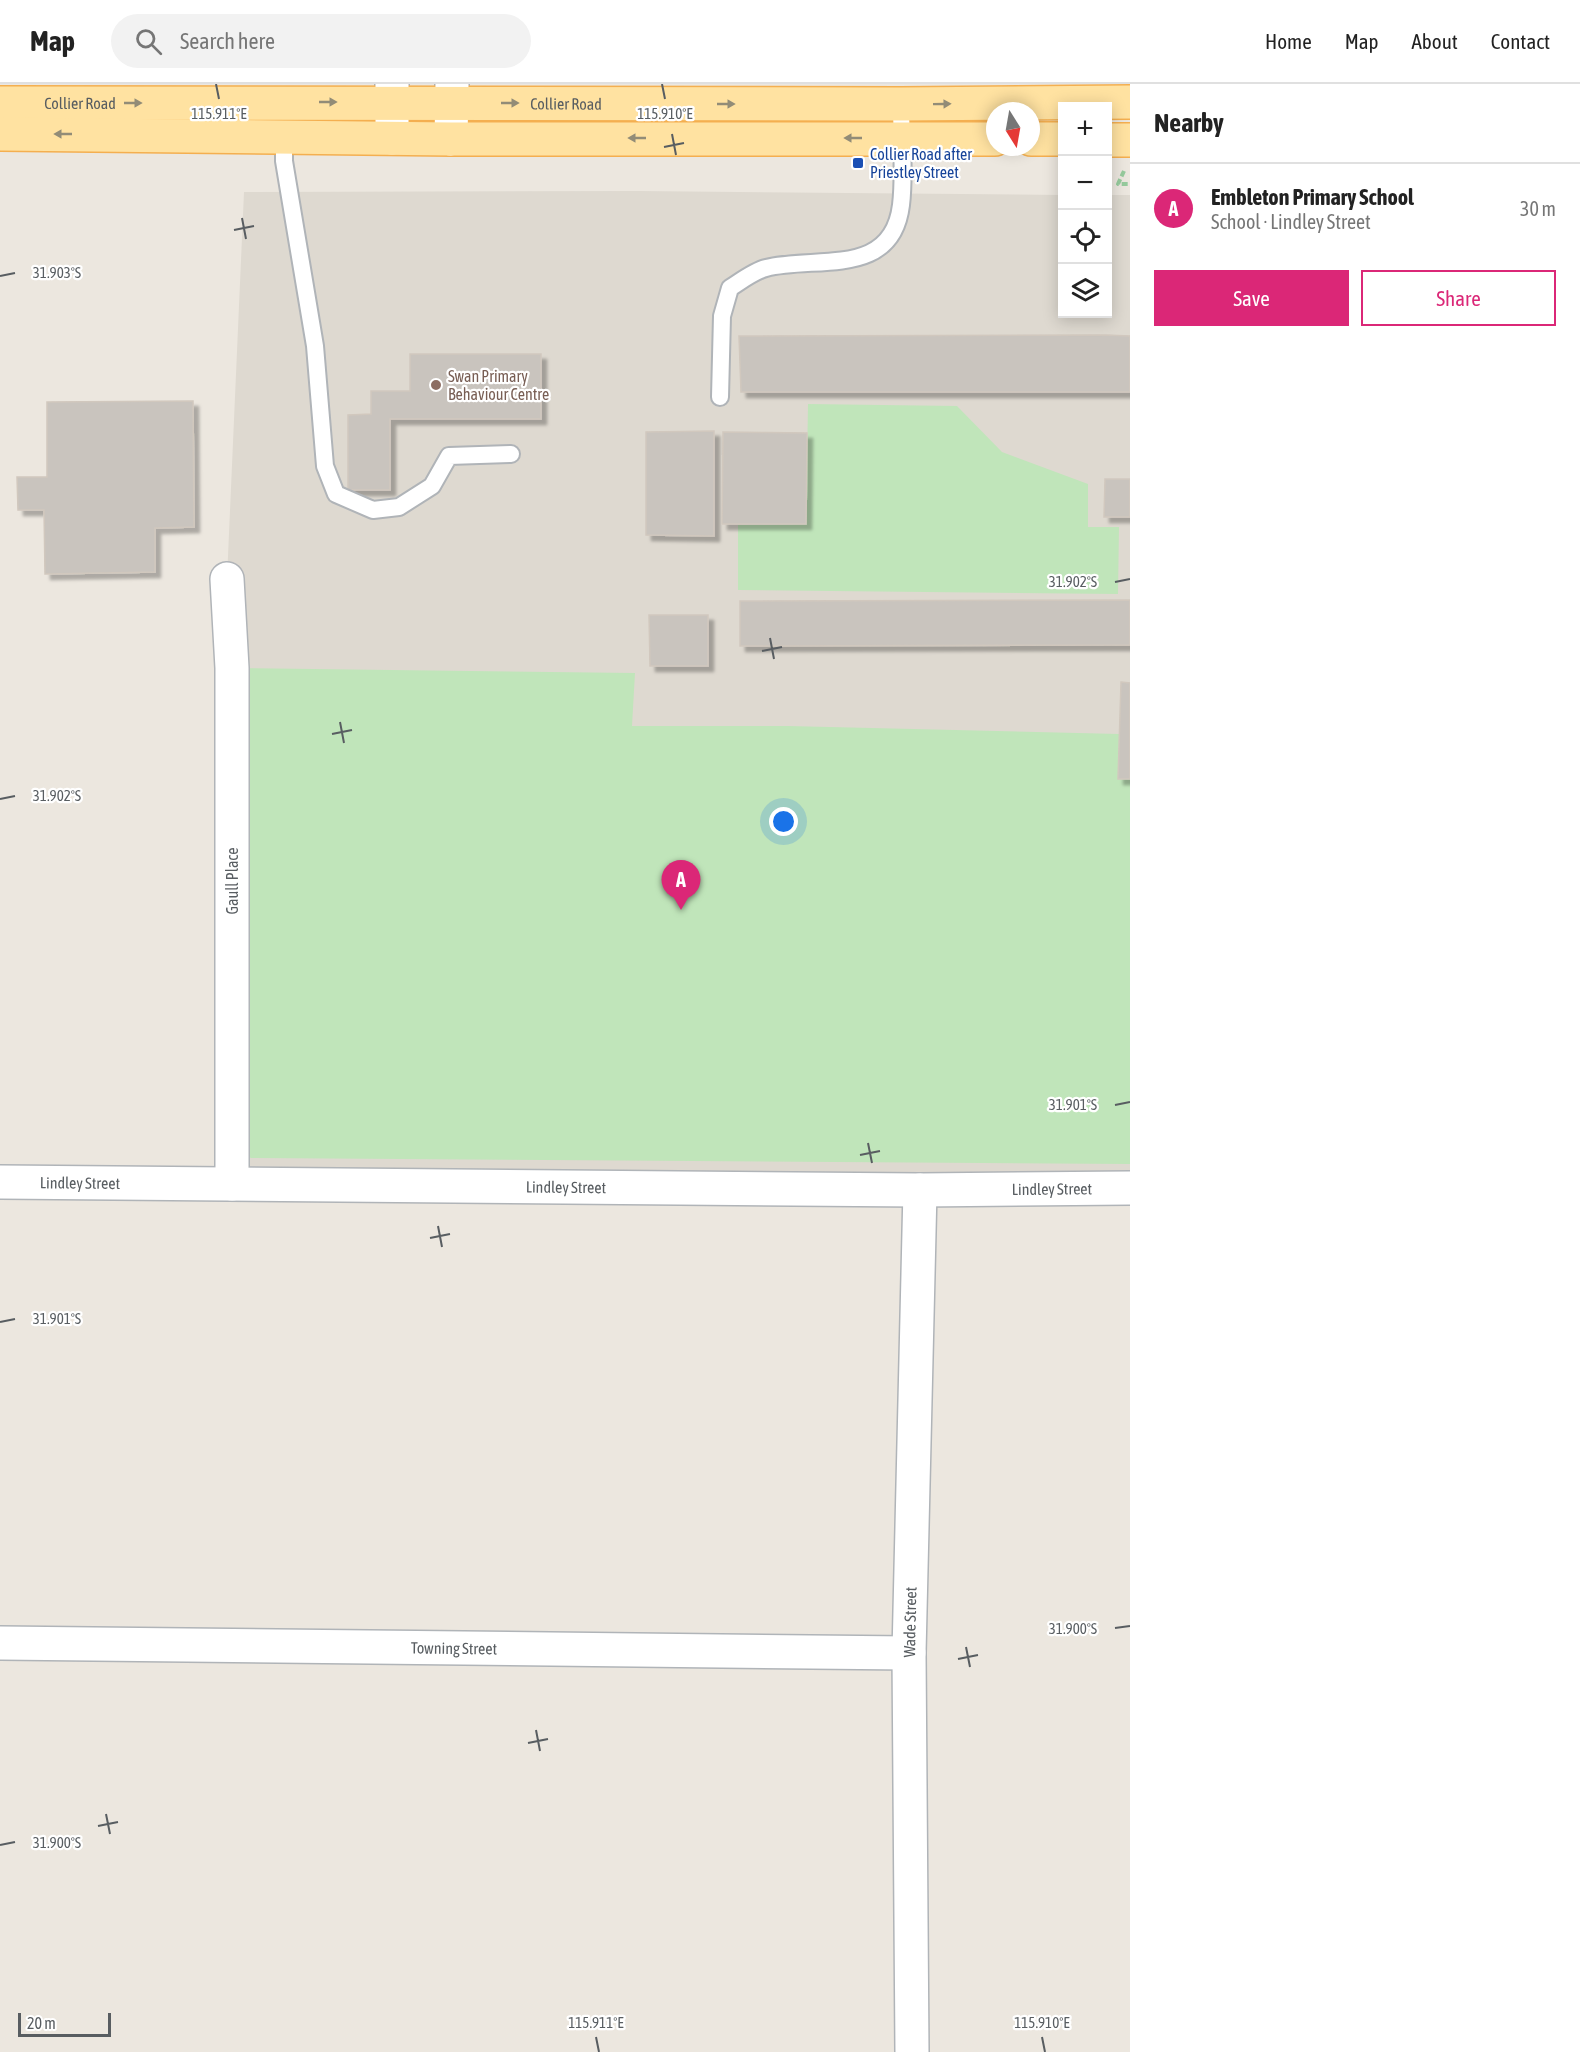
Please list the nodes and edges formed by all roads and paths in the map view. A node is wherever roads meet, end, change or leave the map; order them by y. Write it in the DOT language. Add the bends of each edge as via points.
graph roads {
  1 [pos="393,93"];
  2 [pos="451,93"];
  3 [pos="1130,102"];
  4 [pos="0,103"];
  5 [pos="902,104"];
  6 [pos="0,134"];
  7 [pos="284,137"];
  8 [pos="392,138"];
  9 [pos="901,138"];
  10 [pos="451,139"];
  11 [pos="986,139"];
  12 [pos="1040,139"];
  13 [pos="1058,139"];
  14 [pos="1112,140"];
  15 [pos="1130,140"];
  16 [pos="720,397"];
  17 [pos="511,454"];
  18 [pos="226,579"];
  19 [pos="0,1182"];
  20 [pos="232,1184"];
  21 [pos="1130,1188"];
  22 [pos="920,1190"];
  23 [pos="0,1642"];
  24 [pos="909,1653"];
  25 [pos="912,2052"];
  1 -- 2 [label="main road, Collier Road"];
  4 -- 1 [label="main road, Collier Road, one-way"];
  1 -- 8 [label="street"];
  2 -- 5 [label="main road, Collier Road, one-way"];
  2 -- 10 [label="street"];
  5 -- 3 [label="main road, Collier Road, one-way"];
  5 -- 9 [label="lane"];
  7 -- 6 [label="main road, Collier Road, one-way"];
  7 -- 8 [label="main road, Collier Road"];
  7 -- 17 [label="lane" via="284,161 315,346 325,466 336,494 373,510 399,507 432,486 448,456"];
  8 -- 10 [label="main road, Collier Road"];
  9 -- 10 [label="main road, Collier Road, one-way"];
  9 -- 11 [label="main road, Collier Road"];
  9 -- 16 [label="lane" via="901,206 893,236 877,250 840,262 765,268 730,288 722,316"];
  12 -- 13 [label="main road"];
  14 -- 15 [label="main road"];
  18 -- 20 [label="street, Gaull Place" via="232,668"];
  19 -- 20 [label="street, Lindley Street"];
  20 -- 22 [label="street, Lindley Street"];
  21 -- 22 [label="street, Lindley Street"];
  22 -- 24 [label="street, Wade Street"];
  23 -- 24 [label="street, Towning Street"];
  24 -- 25 [label="street, Wade Street"];
}
